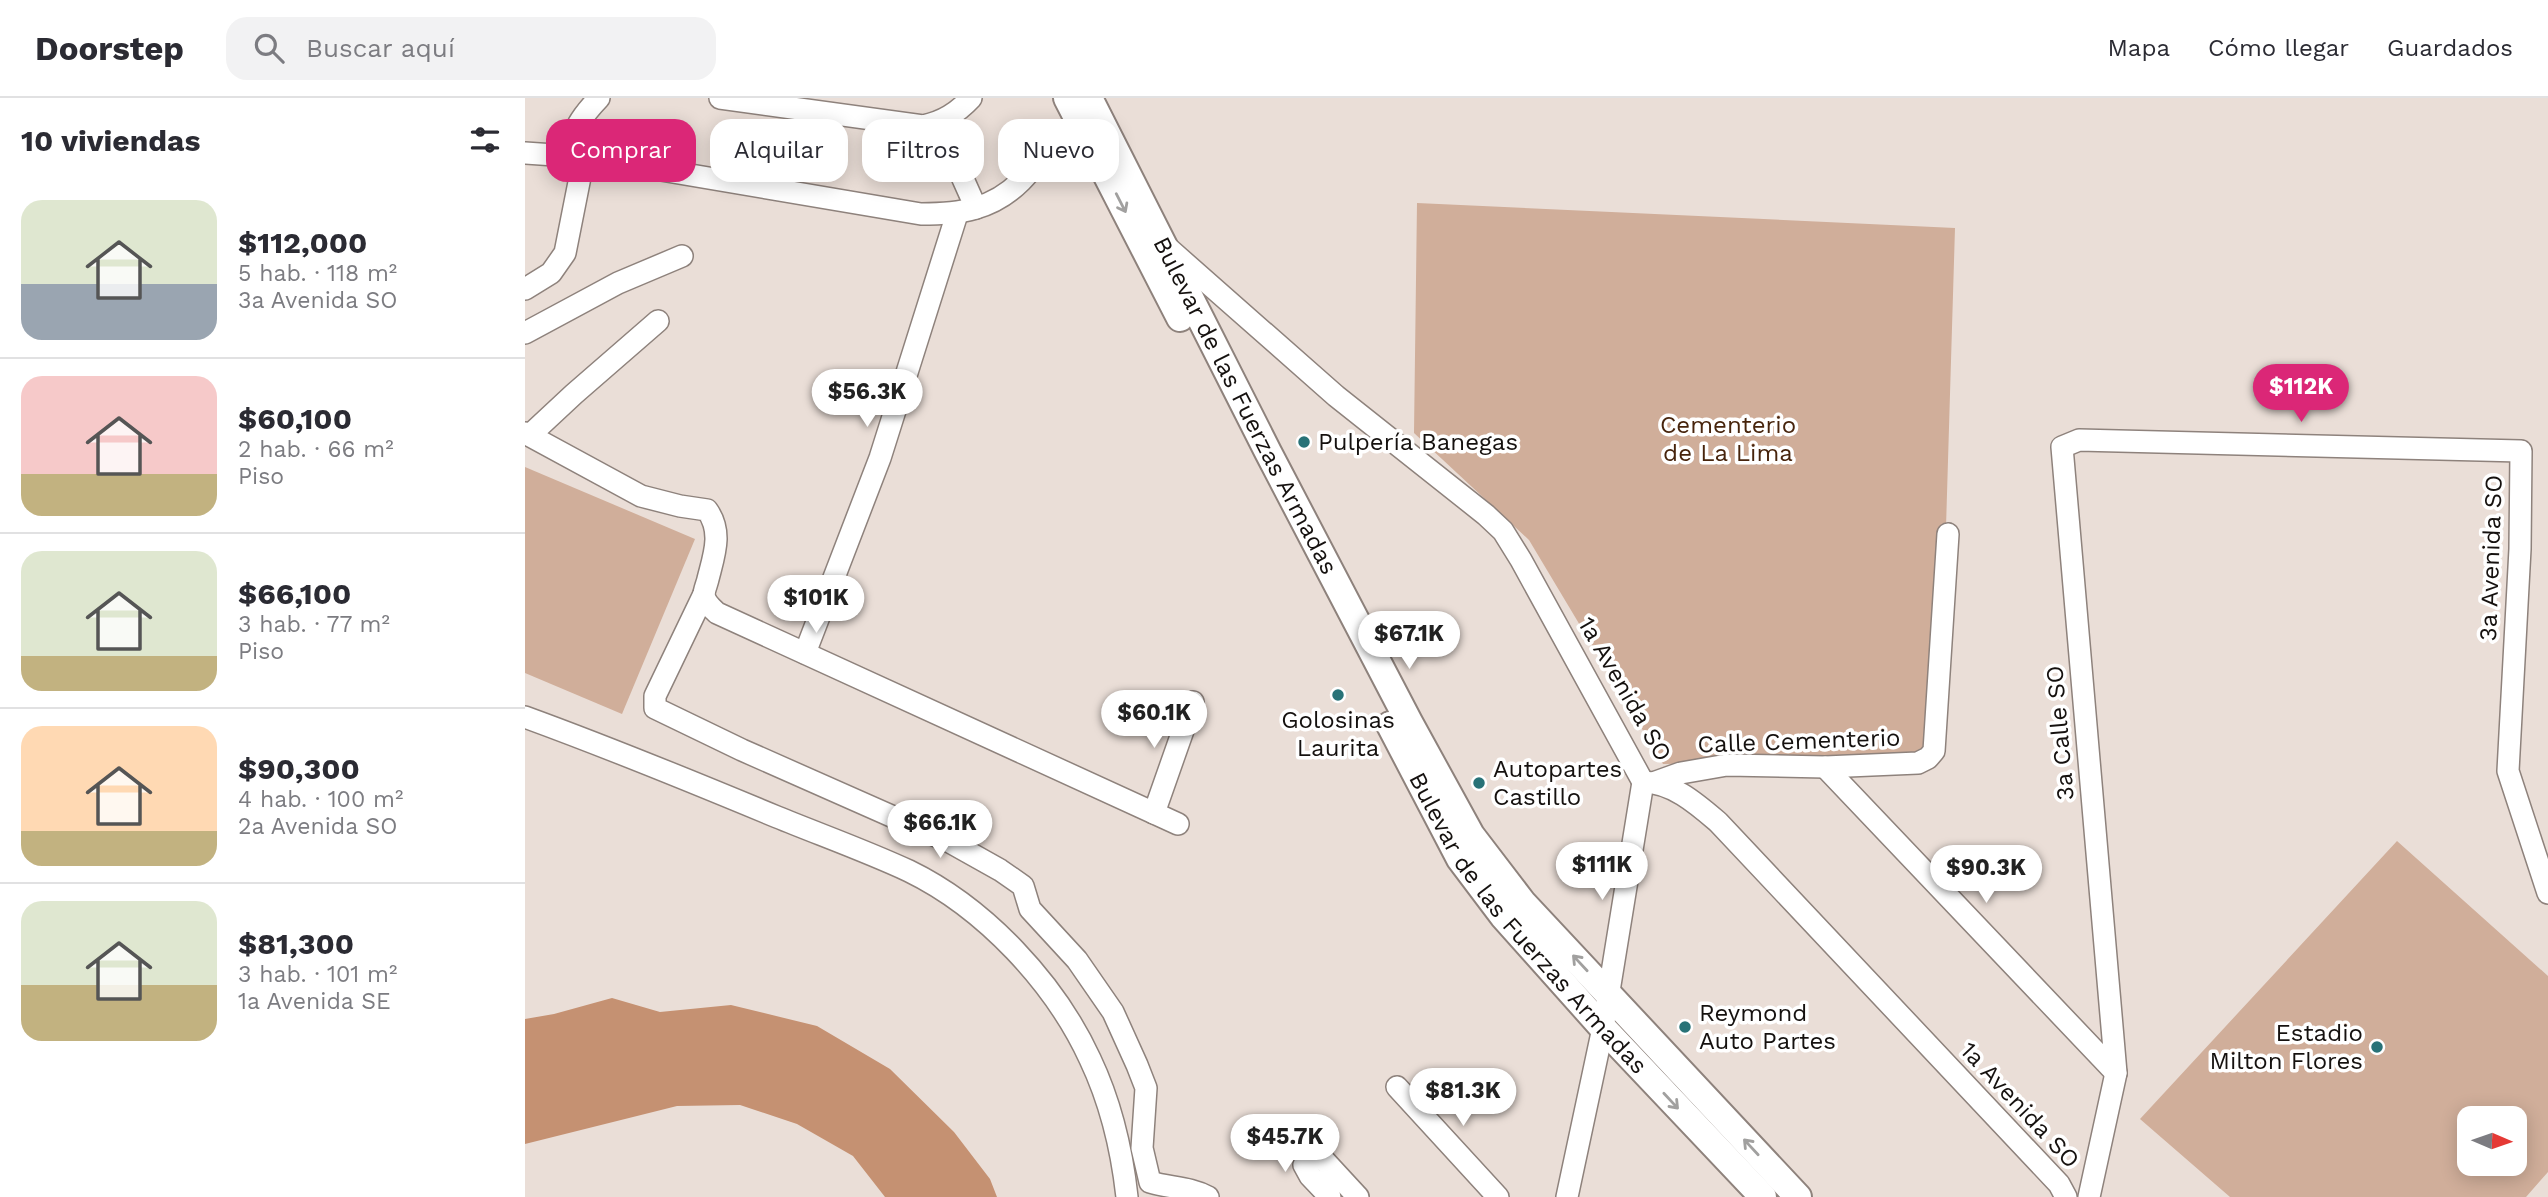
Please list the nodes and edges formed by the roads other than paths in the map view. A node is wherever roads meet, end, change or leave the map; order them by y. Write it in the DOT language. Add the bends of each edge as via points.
graph roads {
  1 [pos="599,98"];
  2 [pos="720,98"];
  3 [pos="971,98"];
  4 [pos="1067,98"];
  5 [pos="1089,98"];
  6 [pos="580,119"];
  7 [pos="872,119"];
  8 [pos="945,119"];
  9 [pos="1078,119"];
  10 [pos="525,153"];
  11 [pos="546,154"];
  12 [pos="696,176"];
  13 [pos="573,182"];
  14 [pos="957,182"];
  15 [pos="1020,182"];
  16 [pos="1110,182"];
  17 [pos="967,211"];
  18 [pos="1163,243"];
  19 [pos="682,256"];
  20 [pos="525,289"];
  21 [pos="658,321"];
  22 [pos="525,332"];
  23 [pos="527,434"];
  24 [pos="2079,440"];
  25 [pos="1948,534"];
  26 [pos="704,594"];
  27 [pos="805,653"];
  28 [pos="1193,702"];
  29 [pos="525,717"];
  30 [pos="1825,767"];
  31 [pos="1650,782"];
  32 [pos="1154,813"];
  33 [pos="1178,824"];
  34 [pos="2548,892"];
  35 [pos="1609,993"];
  36 [pos="1603,1028"];
  37 [pos="2116,1073"];
  38 [pos="1397,1087"];
  39 [pos="1150,1189"];
  40 [pos="1127,1197"];
  41 [pos="1208,1197"];
  42 [pos="1329,1197"];
  43 [pos="1358,1197"];
  44 [pos="1498,1197"];
  45 [pos="1567,1197"];
  46 [pos="1763,1197"];
  47 [pos="1798,1197"];
  48 [pos="2066,1197"];
  49 [pos="2089,1197"];
  1 -- 6 [label="street"];
  2 -- 7 [label="street"];
  3 -- 8 [label="street"];
  4 -- 9 [label="street, Bulevar de las Fuerzas Armadas"];
  5 -- 18 [label="street, Bulevar de las Fuerzas Armadas"];
  10 -- 11 [label="street"];
  12 -- 17 [label="street" via="921,214"];
  13 -- 20 [label="street" via="565,253 551,273"];
  14 -- 17 [label="street"];
  15 -- 17 [label="street"];
  16 -- 36 [label="street, Bulevar de las Fuerzas Armadas, one-way" via="1460,859 1503,916"];
  17 -- 27 [label="street"];
  18 -- 31 [label="street, 1a Avenida SO" via="1336,396 1503,531"];
  35 -- 18 [label="street, Bulevar de las Fuerzas Armadas, one-way" via="1523,903 1471,835"];
  19 -- 22 [label="street" via="618,283"];
  21 -- 23 [label="street"];
  23 -- 26 [label="street" via="641,496 707,510 717,533"];
  24 -- 34 [label="street, 3a Avenida SO" via="2521,451 2508,771"];
  24 -- 37 [label="street, 3a Calle SO" via="2062,447 2062,458"];
  25 -- 30 [label="street, Calle Cementerio" via="1934,751 1918,762"];
  26 -- 27 [label="street" via="717,613"];
  26 -- 39 [label="street" via="655,696 655,708 950,842 1023,886 1030,909 1077,960 1113,1012 1137,1065 1146,1088 1142,1148"];
  27 -- 32 [label="street"];
  28 -- 32 [label="street"];
  29 -- 40 [label="street" via="911,872 969,908 1011,945 1061,1007 1090,1059 1108,1106"];
  30 -- 31 [label="street, Calle Cementerio" via="1727,765"];
  30 -- 37 [label="street"];
  31 -- 35 [label="street"];
  31 -- 48 [label="street, 1a Avenida SO" via="1696,804 1718,822 2059,1184"];
  32 -- 33 [label="street"];
  35 -- 36 [label="street"];
  47 -- 35 [label="street, Bulevar de las Fuerzas Armadas, one-way"];
  36 -- 45 [label="street"];
  36 -- 46 [label="street, Bulevar de las Fuerzas Armadas, one-way"];
  37 -- 49 [label="street, 3a Calle SO"];
  38 -- 44 [label="street"];
  39 -- 41 [label="street" via="1163,1186"];
  42 -- 43 [label="street" via="1304,1165 1314,1154"];
}
